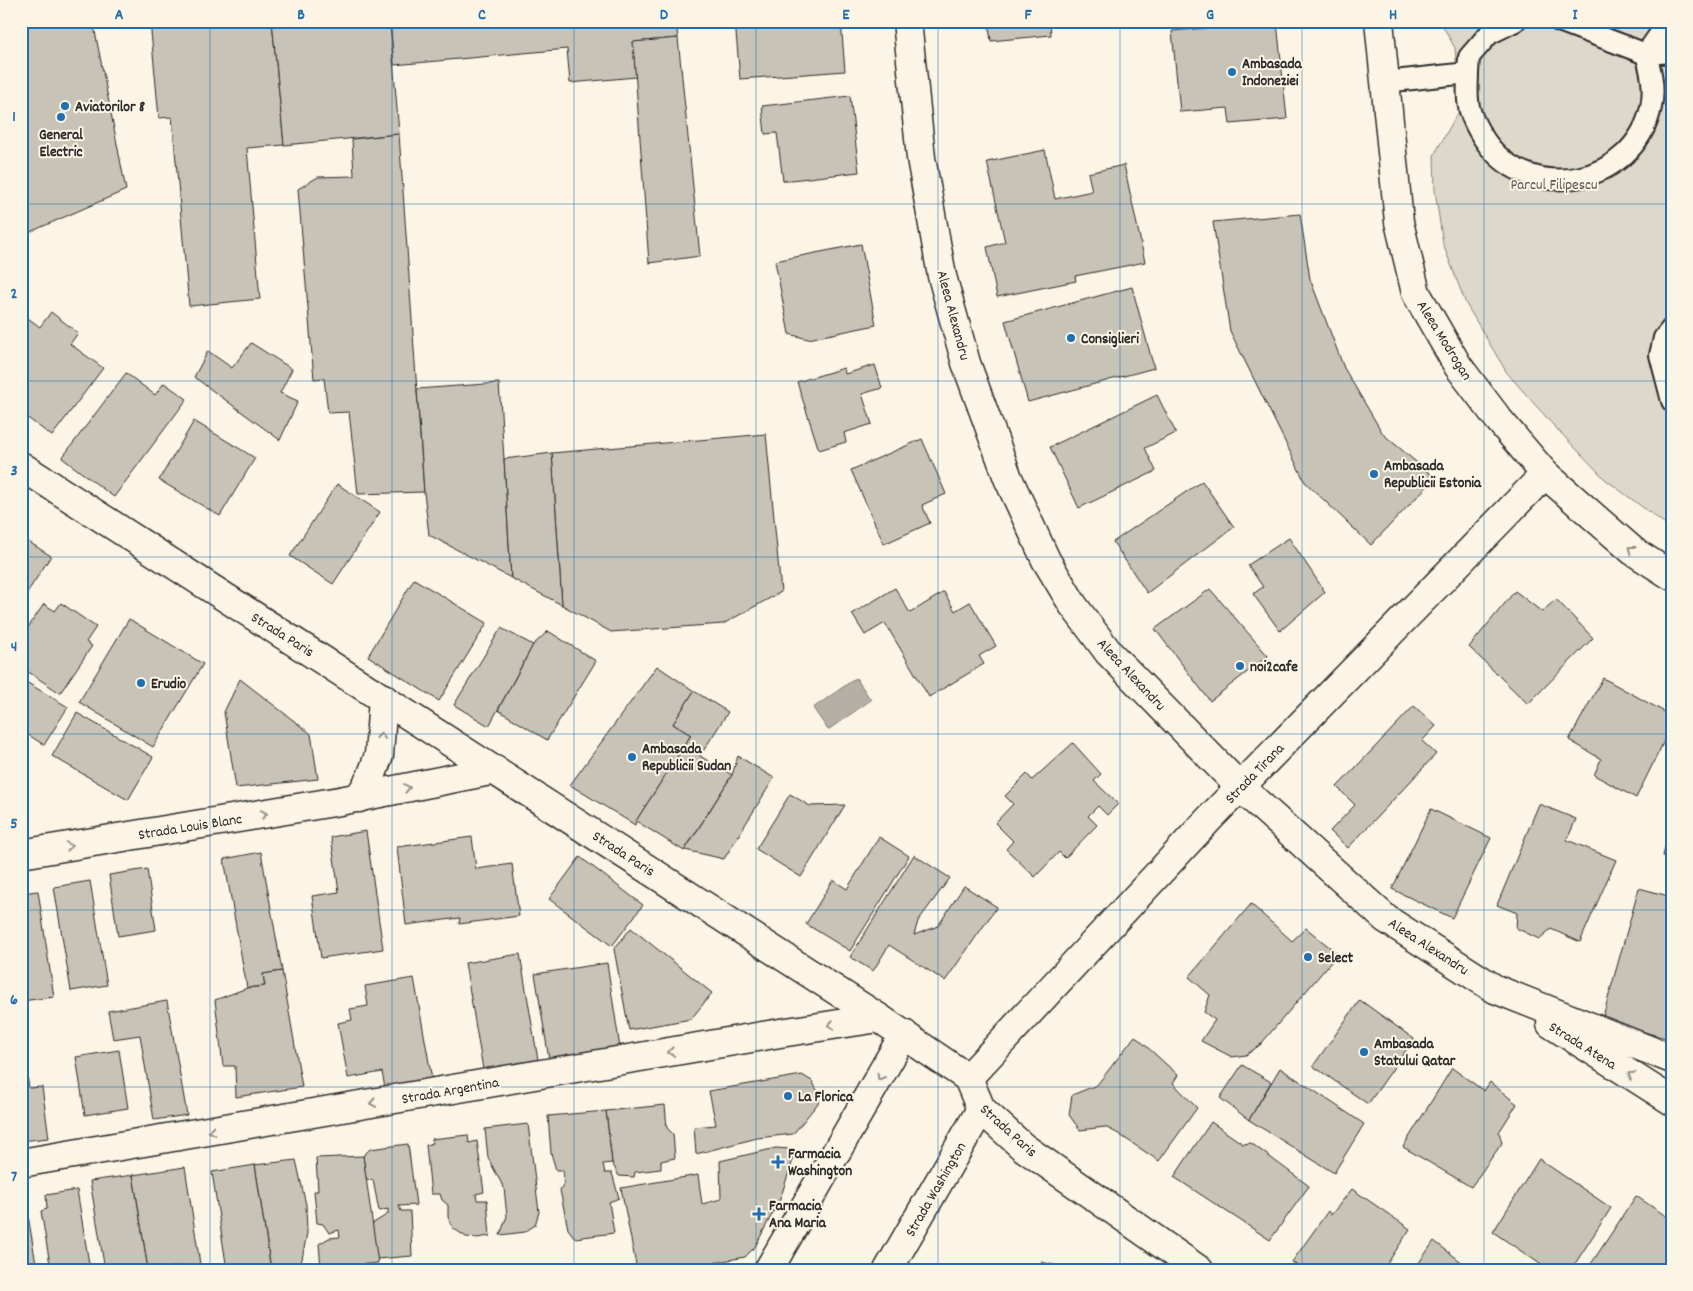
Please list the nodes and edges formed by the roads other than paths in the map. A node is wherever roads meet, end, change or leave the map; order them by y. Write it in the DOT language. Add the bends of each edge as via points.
graph roads {
  1 [pos="907,21"];
  2 [pos="1379,21"];
  3 [pos="1514,21"];
  4 [pos="1559,21"];
  5 [pos="1665,21"];
  6 [pos="1672,52"];
  7 [pos="1646,54"];
  8 [pos="1468,73"];
  9 [pos="1385,82"];
  10 [pos="1672,328"];
  11 [pos="1672,401"];
  12 [pos="21,466"];
  13 [pos="1545,474"];
  14 [pos="1672,576"];
  15 [pos="384,698"];
  16 [pos="495,770"];
  17 [pos="1240,787"];
  18 [pos="359,798"];
  19 [pos="21,854"];
  20 [pos="1495,989"];
  21 [pos="879,1018"];
  22 [pos="904,1034"];
  23 [pos="1672,1059"];
  24 [pos="968,1078"];
  25 [pos="1672,1101"];
  26 [pos="981,1109"];
  27 [pos="21,1163"];
  28 [pos="769,1270"];
  29 [pos="888,1270"];
  30 [pos="1199,1270"];
  1 -- 17 [label="street, Aleea Alexandru" via="921,158 942,276 966,363 1008,478 1046,560 1073,605 1109,653"];
  2 -- 9 [label="street, Aleea Modrogan"];
  3 -- 8 [label="lane" via="1489,34 1469,57"];
  4 -- 7 [label="lane"];
  5 -- 7 [label="lane" via="1664,28"];
  6 -- 7 [label="lane"];
  7 -- 8 [label="lane" via="1653,78 1651,107 1641,133 1623,156 1599,172 1571,180 1543,179 1516,170 1493,152 1476,128 1468,101"];
  8 -- 9 [label="lane"];
  9 -- 13 [label="street, Aleea Modrogan" via="1399,222 1416,294 1458,366"];
  10 -- 11 [label="lane" via="1664,338 1660,355"];
  12 -- 15 [label="street, Strada Paris"];
  14 -- 13 [label="street, Aleea Modrogan, one-way" via="1633,551"];
  13 -- 17 [label="street, Strada Tirana"];
  15 -- 16 [label="street, Strada Paris"];
  18 -- 15 [label="street, one-way" via="379,755"];
  18 -- 16 [label="street, Strada Louis Blanc, one-way"];
  16 -- 21 [label="street, Strada Paris"];
  17 -- 20 [label="street, Aleea Alexandru" via="1386,919"];
  17 -- 24 [label="street, Strada Tirana"];
  19 -- 18 [label="street, Strada Louis Blanc, one-way"];
  20 -- 23 [label="street, Aleea Alexandru"];
  25 -- 20 [label="street, Strada Atena, one-way"];
  21 -- 22 [label="street, Strada Paris"];
  21 -- 27 [label="street, Strada Argentina, one-way"];
  22 -- 24 [label="street, Strada Paris"];
  22 -- 28 [label="street, one-way"];
  24 -- 26 [label="street, Strada Paris"];
  26 -- 29 [label="street, Strada Washington"];
  26 -- 30 [label="street, Strada Paris" via="1023,1147"];
}
